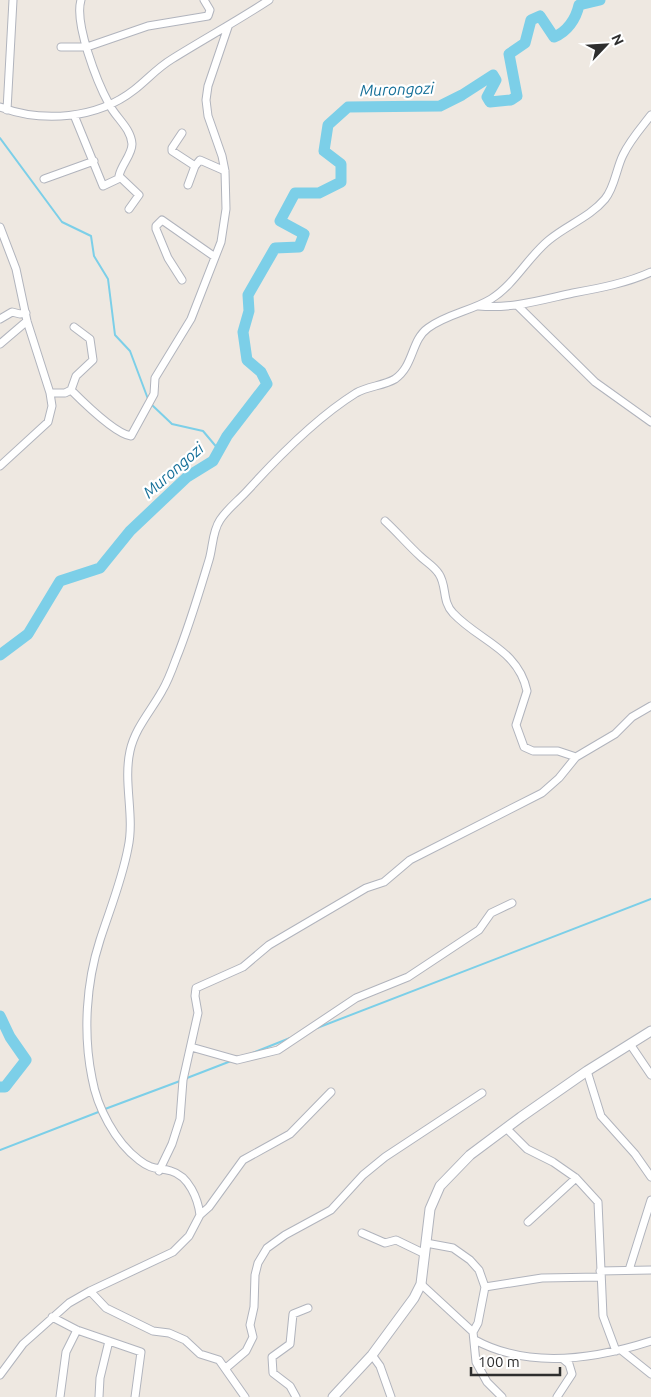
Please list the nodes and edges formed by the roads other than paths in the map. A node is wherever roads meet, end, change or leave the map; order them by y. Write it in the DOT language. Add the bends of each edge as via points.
graph roads {
  1 [pos="13,0"];
  2 [pos="81,0"];
  3 [pos="204,0"];
  4 [pos="269,0"];
  5 [pos="228,27"];
  6 [pos="61,47"];
  7 [pos="87,47"];
  8 [pos="109,104"];
  9 [pos="3,108"];
  10 [pos="74,115"];
  11 [pos="651,115"];
  12 [pos="182,133"];
  13 [pos="94,161"];
  14 [pos="195,166"];
  15 [pos="225,171"];
  16 [pos="120,178"];
  17 [pos="44,179"];
  18 [pos="188,185"];
  19 [pos="129,209"];
  20 [pos="0,227"];
  21 [pos="215,258"];
  22 [pos="651,272"];
  23 [pos="182,280"];
  24 [pos="517,305"];
  25 [pos="478,306"];
  26 [pos="27,317"];
  27 [pos="0,319"];
  28 [pos="74,327"];
  29 [pos="0,344"];
  30 [pos="71,390"];
  31 [pos="50,393"];
  32 [pos="651,422"];
  33 [pos="0,466"];
  34 [pos="385,521"];
  35 [pos="651,706"];
  36 [pos="576,756"];
  37 [pos="512,903"];
  38 [pos="651,1031"];
  39 [pos="630,1044"];
  40 [pos="191,1047"];
  41 [pos="586,1071"];
  42 [pos="651,1075"];
  43 [pos="331,1092"];
  44 [pos="482,1093"];
  45 [pos="506,1128"];
  46 [pos="159,1171"];
  47 [pos="651,1177"];
  48 [pos="576,1178"];
  49 [pos="651,1200"];
  50 [pos="200,1215"];
  51 [pos="528,1222"];
  52 [pos="362,1234"];
  53 [pos="426,1243"];
  54 [pos="425,1254"];
  55 [pos="629,1270"];
  56 [pos="651,1270"];
  57 [pos="600,1274"];
  58 [pos="421,1284"];
  59 [pos="485,1288"];
  60 [pos="90,1291"];
  61 [pos="308,1308"];
  62 [pos="52,1317"];
  63 [pos="77,1330"];
  64 [pos="474,1336"];
  65 [pos="109,1341"];
  66 [pos="651,1341"];
  67 [pos="619,1350"];
  68 [pos="372,1355"];
  69 [pos="564,1359"];
  70 [pos="226,1368"];
  71 [pos="651,1374"];
  72 [pos="0,1375"];
  73 [pos="60,1397"];
  74 [pos="99,1397"];
  75 [pos="136,1397"];
  76 [pos="245,1397"];
  77 [pos="296,1397"];
  78 [pos="333,1397"];
  79 [pos="391,1397"];
  80 [pos="502,1397"];
  81 [pos="557,1397"];
  1 -- 9 [label="street"];
  2 -- 7 [label="street" via="81,31"];
  3 -- 7 [label="street" via="210,10 208,16 148,26"];
  4 -- 5 [label="street"];
  5 -- 8 [label="street" via="158,68 134,90"];
  5 -- 15 [label="street" via="206,100"];
  6 -- 7 [label="street"];
  7 -- 8 [label="street"];
  8 -- 10 [label="street" via="92,112"];
  8 -- 16 [label="street" via="126,128 132,144"];
  9 -- 10 [label="street" via="32,115"];
  10 -- 13 [label="street"];
  11 -- 25 [label="street" via="623,154 612,190 603,201 546,242 503,290"];
  12 -- 14 [label="street" via="172,151"];
  13 -- 16 [label="street" via="103,186"];
  13 -- 17 [label="street"];
  14 -- 15 [label="street" via="200,160"];
  14 -- 18 [label="street"];
  15 -- 21 [label="street" via="224,226"];
  16 -- 19 [label="street" via="139,195"];
  20 -- 26 [label="street" via="16,269"];
  21 -- 23 [label="street" via="162,220 156,230"];
  21 -- 30 [label="street" via="191,319 154,378 154,394 132,436 120,432"];
  22 -- 24 [label="street" via="600,288"];
  24 -- 25 [label="street" via="498,308"];
  24 -- 32 [label="street" via="595,382"];
  25 -- 46 [label="street" via="462,310 425,330 418,338 404,371 394,379 353,395 323,419 269,466 220,520 178,654 165,686 135,733 128,777 130,839 123,875 91,972 88,1029 92,1077 99,1103 124,1146 140,1161"];
  26 -- 27 [label="street" via="12,312"];
  26 -- 29 [label="street"];
  26 -- 31 [label="street"];
  28 -- 30 [label="street" via="90,339 93,360 76,376"];
  30 -- 31 [label="street"];
  31 -- 33 [label="street" via="52,406 48,422"];
  34 -- 36 [label="street" via="436,569 441,576 448,607 454,614 510,656 527,692 516,725 524,747 533,752 558,751"];
  35 -- 36 [label="street" via="632,717 615,734"];
  36 -- 40 [label="street" via="542,793 410,860 384,882 366,888 269,945 243,967 196,988 198,1013"];
  37 -- 40 [label="street" via="491,913 479,930 408,977 356,998 278,1050 237,1060"];
  38 -- 39 [label="street"];
  39 -- 41 [label="street"];
  39 -- 42 [label="street"];
  40 -- 46 [label="street" via="183,1080 180,1119"];
  41 -- 45 [label="street"];
  41 -- 47 [label="street" via="601,1116 636,1154"];
  43 -- 50 [label="street" via="290,1134 243,1160"];
  44 -- 70 [label="street" via="385,1157 363,1175 331,1210 267,1248 255,1275 250,1324 253,1337 246,1352"];
  45 -- 48 [label="street" via="527,1150"];
  45 -- 53 [label="street" via="470,1155 440,1186 430,1209"];
  46 -- 50 [label="street" via="170,1170 182,1177 195,1195"];
  48 -- 51 [label="street"];
  48 -- 57 [label="street" via="595,1197 600,1208"];
  49 -- 55 [label="street"];
  50 -- 60 [label="street" via="189,1236 173,1252"];
  52 -- 54 [label="street" via="385,1243 396,1240"];
  53 -- 54 [label="street"];
  53 -- 59 [label="street" via="462,1253 479,1270"];
  54 -- 58 [label="street"];
  55 -- 56 [label="street"];
  55 -- 57 [label="street"];
  57 -- 59 [label="street" via="542,1278"];
  57 -- 67 [label="street" via="604,1323"];
  58 -- 64 [label="street"];
  58 -- 68 [label="street" via="407,1309"];
  59 -- 64 [label="street"];
  60 -- 62 [label="street"];
  60 -- 70 [label="street" via="106,1308 153,1331 185,1340 200,1354 219,1360"];
  61 -- 77 [label="street" via="293,1314 290,1344 272,1357 273,1373 290,1386"];
  62 -- 63 [label="street"];
  62 -- 72 [label="street" via="23,1344"];
  63 -- 65 [label="street"];
  63 -- 73 [label="street" via="66,1352"];
  64 -- 69 [label="street" via="486,1346 514,1356"];
  64 -- 80 [label="street" via="480,1372"];
  65 -- 74 [label="street"];
  65 -- 75 [label="street" via="142,1352"];
  66 -- 67 [label="street"];
  67 -- 69 [label="street"];
  67 -- 71 [label="street"];
  68 -- 78 [label="street"];
  68 -- 79 [label="street" via="380,1366"];
  69 -- 81 [label="street" via="572,1374"];
  70 -- 76 [label="street"];
}
